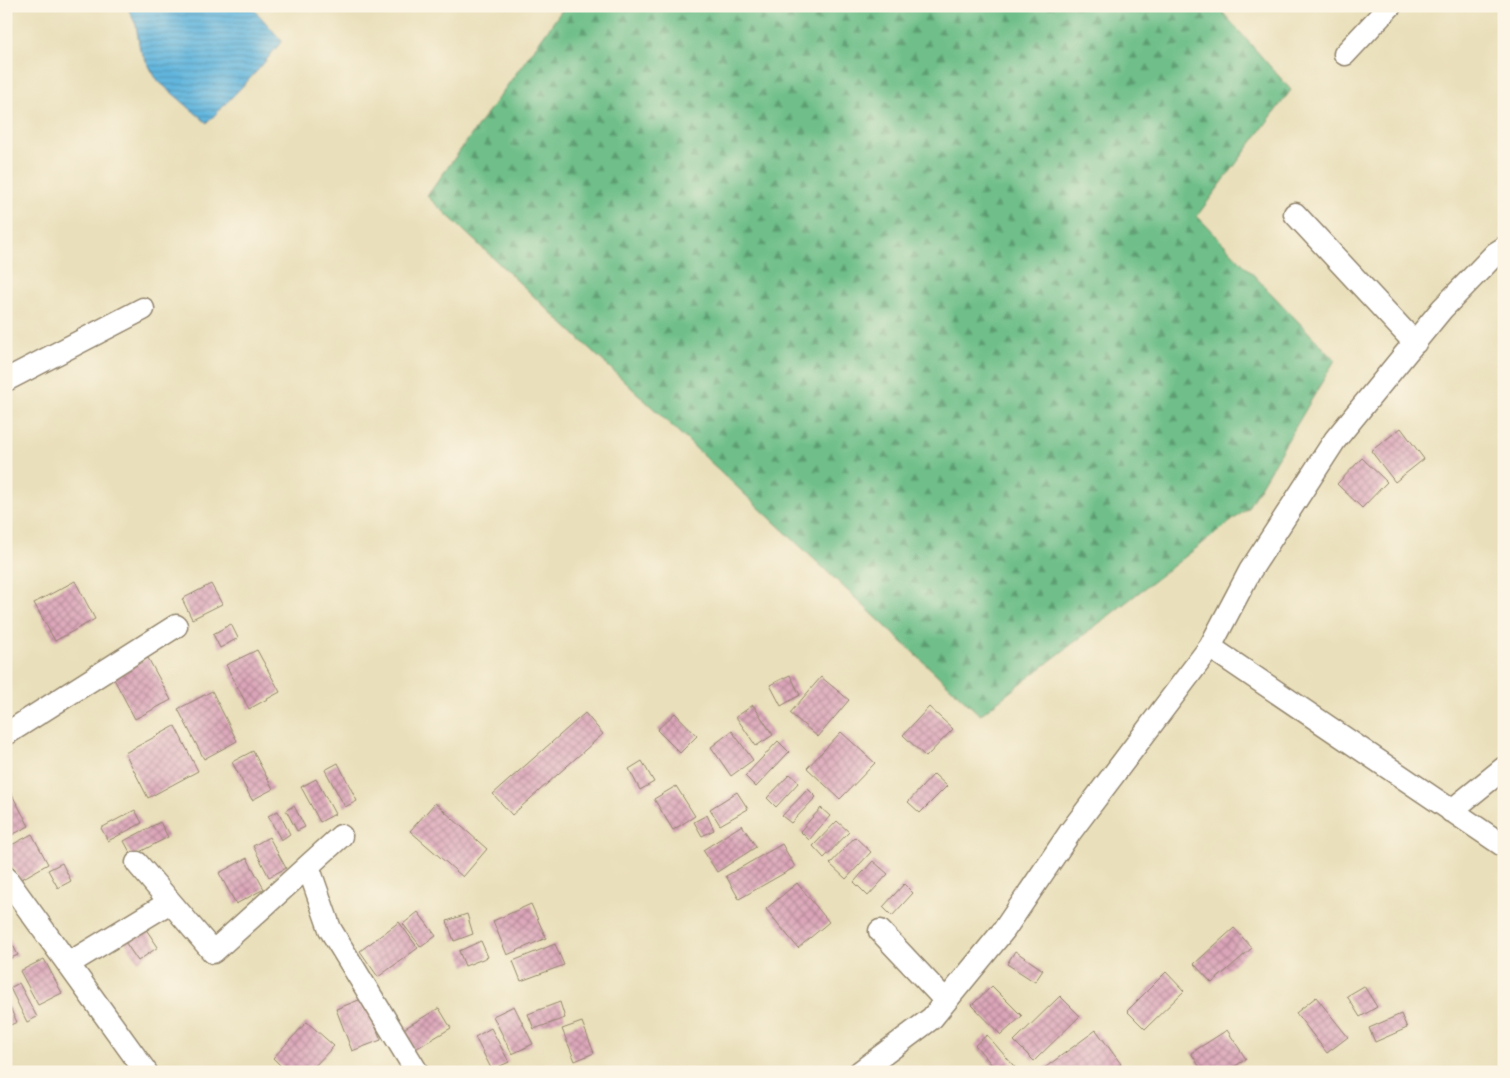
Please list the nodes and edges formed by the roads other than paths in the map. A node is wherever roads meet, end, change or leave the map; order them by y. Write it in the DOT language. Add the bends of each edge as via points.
graph roads {
  1 [pos="1390,6"];
  2 [pos="1345,54"];
  3 [pos="1295,214"];
  4 [pos="1504,248"];
  5 [pos="143,309"];
  6 [pos="1414,343"];
  7 [pos="6,380"];
  8 [pos="176,626"];
  9 [pos="1210,647"];
  10 [pos="6,734"];
  11 [pos="1504,768"];
  12 [pos="1451,811"];
  13 [pos="341,836"];
  14 [pos="1504,846"];
  15 [pos="136,863"];
  16 [pos="308,866"];
  17 [pos="6,878"];
  18 [pos="170,902"];
  19 [pos="880,931"];
  20 [pos="68,964"];
  21 [pos="946,1001"];
  22 [pos="146,1072"];
  23 [pos="417,1072"];
  24 [pos="860,1072"];
  1 -- 2 [label="street"];
  3 -- 6 [label="street"];
  4 -- 6 [label="street" via="1442,309"];
  5 -- 7 [label="street"];
  6 -- 9 [label="street" via="1336,440 1250,571"];
  8 -- 10 [label="street"];
  9 -- 12 [label="street"];
  9 -- 21 [label="street" via="1071,831 1004,930"];
  11 -- 12 [label="street"];
  12 -- 14 [label="street"];
  13 -- 16 [label="street"];
  15 -- 18 [label="street"];
  16 -- 18 [label="street" via="212,952"];
  16 -- 23 [label="street" via="330,929"];
  17 -- 20 [label="street"];
  18 -- 20 [label="street"];
  19 -- 21 [label="street"];
  20 -- 22 [label="street"];
  21 -- 24 [label="street" via="932,1018"];
}
